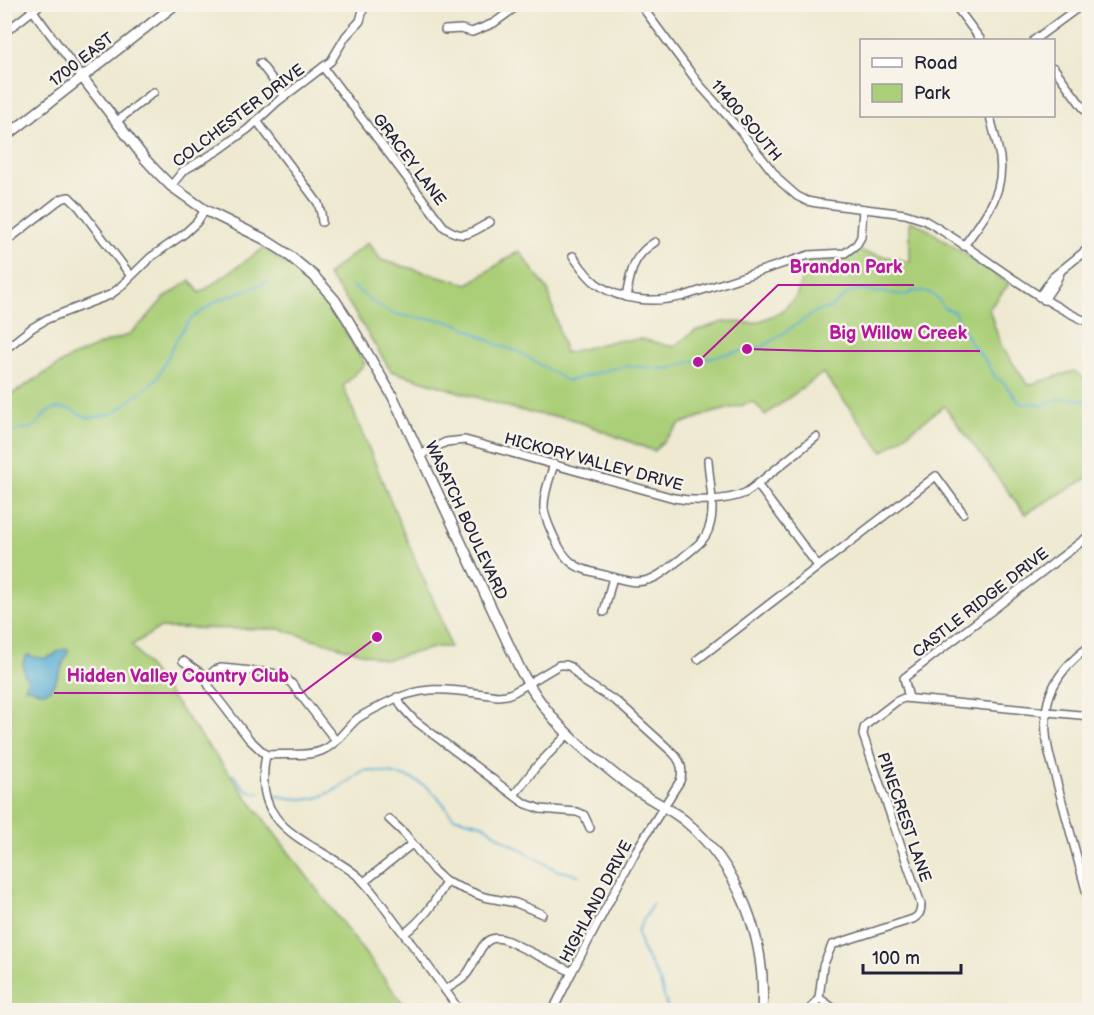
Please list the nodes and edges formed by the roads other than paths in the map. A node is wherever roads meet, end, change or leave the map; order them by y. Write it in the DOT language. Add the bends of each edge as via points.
graph roads {
  1 [pos="41,4"];
  2 [pos="176,4"];
  3 [pos="520,4"];
  4 [pos="954,4"];
  5 [pos="1083,4"];
  6 [pos="643,6"];
  7 [pos="30,8"];
  8 [pos="363,10"];
  9 [pos="445,30"];
  10 [pos="4,33"];
  11 [pos="980,39"];
  12 [pos="1035,39"];
  13 [pos="260,63"];
  14 [pos="323,67"];
  15 [pos="1055,71"];
  16 [pos="82,77"];
  17 [pos="154,92"];
  18 [pos="285,96"];
  19 [pos="990,117"];
  20 [pos="1089,117"];
  21 [pos="257,121"];
  22 [pos="117,122"];
  23 [pos="4,138"];
  24 [pos="171,186"];
  25 [pos="863,209"];
  26 [pos="205,210"];
  27 [pos="322,222"];
  28 [pos="490,222"];
  29 [pos="655,242"];
  30 [pos="4,243"];
  31 [pos="964,246"];
  32 [pos="1089,247"];
  33 [pos="573,256"];
  34 [pos="131,276"];
  35 [pos="626,297"];
  36 [pos="1042,298"];
  37 [pos="1089,323"];
  38 [pos="4,350"];
  39 [pos="816,437"];
  40 [pos="420,455"];
  41 [pos="708,460"];
  42 [pos="554,464"];
  43 [pos="757,484"];
  44 [pos="711,499"];
  45 [pos="963,513"];
  46 [pos="1089,535"];
  47 [pos="818,566"];
  48 [pos="613,578"];
  49 [pos="604,612"];
  50 [pos="1089,646"];
  51 [pos="698,659"];
  52 [pos="183,661"];
  53 [pos="207,677"];
  54 [pos="528,684"];
  55 [pos="398,697"];
  56 [pos="909,698"];
  57 [pos="1046,712"];
  58 [pos="1089,716"];
  59 [pos="567,735"];
  60 [pos="336,741"];
  61 [pos="266,755"];
  62 [pos="514,795"];
  63 [pos="664,806"];
  64 [pos="389,819"];
  65 [pos="590,828"];
  66 [pos="412,844"];
  67 [pos="1089,866"];
  68 [pos="1080,868"];
  69 [pos="364,882"];
  70 [pos="446,882"];
  71 [pos="1089,905"];
  72 [pos="543,914"];
  73 [pos="404,934"];
  74 [pos="572,972"];
  75 [pos="445,990"];
  76 [pos="819,998"];
  77 [pos="459,1011"];
  78 [pos="553,1011"];
  79 [pos="762,1011"];
  80 [pos="810,1011"];
  81 [pos="836,1011"];
  1 -- 7 [label="street"];
  2 -- 16 [label="main road, 1700 EAST"];
  3 -- 9 [label="street" via="495,23 472,32"];
  4 -- 11 [label="street"];
  5 -- 12 [label="street"];
  6 -- 25 [label="street, 11400 SOUTH" via="699,84 781,182 807,201"];
  7 -- 10 [label="street"];
  7 -- 16 [label="street"];
  8 -- 14 [label="street, COLCHESTER DRIVE" via="360,21"];
  13 -- 18 [label="street"];
  14 -- 18 [label="street, COLCHESTER DRIVE"];
  14 -- 28 [label="street, GRACEY LANE" via="444,227 454,234 466,235"];
  15 -- 20 [label="street"];
  16 -- 22 [label="main road, WASATCH BOULEVARD"];
  16 -- 23 [label="main road, 1700 EAST"];
  17 -- 22 [label="street"];
  18 -- 21 [label="street, COLCHESTER DRIVE"];
  19 -- 31 [label="street" via="1000,160 997,193 991,209"];
  21 -- 24 [label="street, COLCHESTER DRIVE" via="183,171"];
  21 -- 27 [label="street" via="318,203"];
  22 -- 24 [label="main road, WASATCH BOULEVARD"];
  24 -- 26 [label="main road, WASATCH BOULEVARD"];
  25 -- 31 [label="street, 11400 SOUTH" via="915,216"];
  25 -- 35 [label="street" via="861,237 845,253 809,255 672,299"];
  26 -- 34 [label="street" via="184,234"];
  26 -- 40 [label="main road, WASATCH BOULEVARD" via="276,246 324,286 385,381"];
  29 -- 35 [label="street" via="638,255"];
  30 -- 34 [label="street" via="58,201 69,197"];
  31 -- 36 [label="street, 11400 SOUTH"];
  32 -- 36 [label="street" via="1051,279"];
  33 -- 35 [label="street" via="596,283"];
  34 -- 38 [label="street" via="110,295 40,323"];
  36 -- 37 [label="street, 11400 SOUTH"];
  39 -- 43 [label="street, HICKORY VALLEY DRIVE"];
  40 -- 42 [label="street, HICKORY VALLEY DRIVE" via="446,442 465,440"];
  40 -- 54 [label="main road, WASATCH BOULEVARD"];
  41 -- 44 [label="street"];
  42 -- 44 [label="street, HICKORY VALLEY DRIVE" via="674,498"];
  42 -- 48 [label="street" via="544,506 558,547 576,566"];
  43 -- 44 [label="street, HICKORY VALLEY DRIVE" via="735,496"];
  43 -- 47 [label="street"];
  44 -- 48 [label="street" via="709,530 697,546 647,581"];
  45 -- 47 [label="street" via="936,476"];
  46 -- 56 [label="street, CASTLE RIDGE DRIVE" via="904,678"];
  47 -- 51 [label="street"];
  48 -- 49 [label="street"];
  50 -- 57 [label="street" via="1060,676"];
  52 -- 53 [label="street"];
  53 -- 60 [label="street" via="221,668 280,675 292,684"];
  53 -- 61 [label="street" via="212,691"];
  54 -- 55 [label="street" via="502,696 434,689"];
  54 -- 59 [label="main road, WASATCH BOULEVARD"];
  54 -- 63 [label="street, HIGHLAND DRIVE" via="558,665 568,666 673,753 682,775"];
  55 -- 60 [label="street" via="361,717"];
  55 -- 62 [label="street" via="414,720"];
  56 -- 57 [label="street"];
  56 -- 76 [label="street, PINECREST LANE" via="897,701 864,728 863,735 921,904 920,914 832,945 823,966"];
  57 -- 58 [label="street"];
  57 -- 68 [label="street" via="1045,738"];
  59 -- 62 [label="street"];
  59 -- 63 [label="main road, WASATCH BOULEVARD" via="640,793"];
  60 -- 61 [label="street" via="315,753"];
  61 -- 69 [label="street" via="265,789 276,818"];
  62 -- 65 [label="street" via="532,807 584,815"];
  63 -- 74 [label="street, HIGHLAND DRIVE"];
  63 -- 79 [label="main road, WASATCH BOULEVARD" via="704,840 740,892 759,956"];
  64 -- 66 [label="street"];
  66 -- 69 [label="street"];
  66 -- 70 [label="street"];
  67 -- 68 [label="street"];
  68 -- 71 [label="street"];
  69 -- 73 [label="street"];
  70 -- 72 [label="street"];
  70 -- 73 [label="street" via="429,911"];
  73 -- 75 [label="street"];
  74 -- 75 [label="street" via="497,937 483,945 465,976"];
  74 -- 78 [label="street, HIGHLAND DRIVE"];
  75 -- 77 [label="street"];
  76 -- 80 [label="street"];
  76 -- 81 [label="street"];
}
